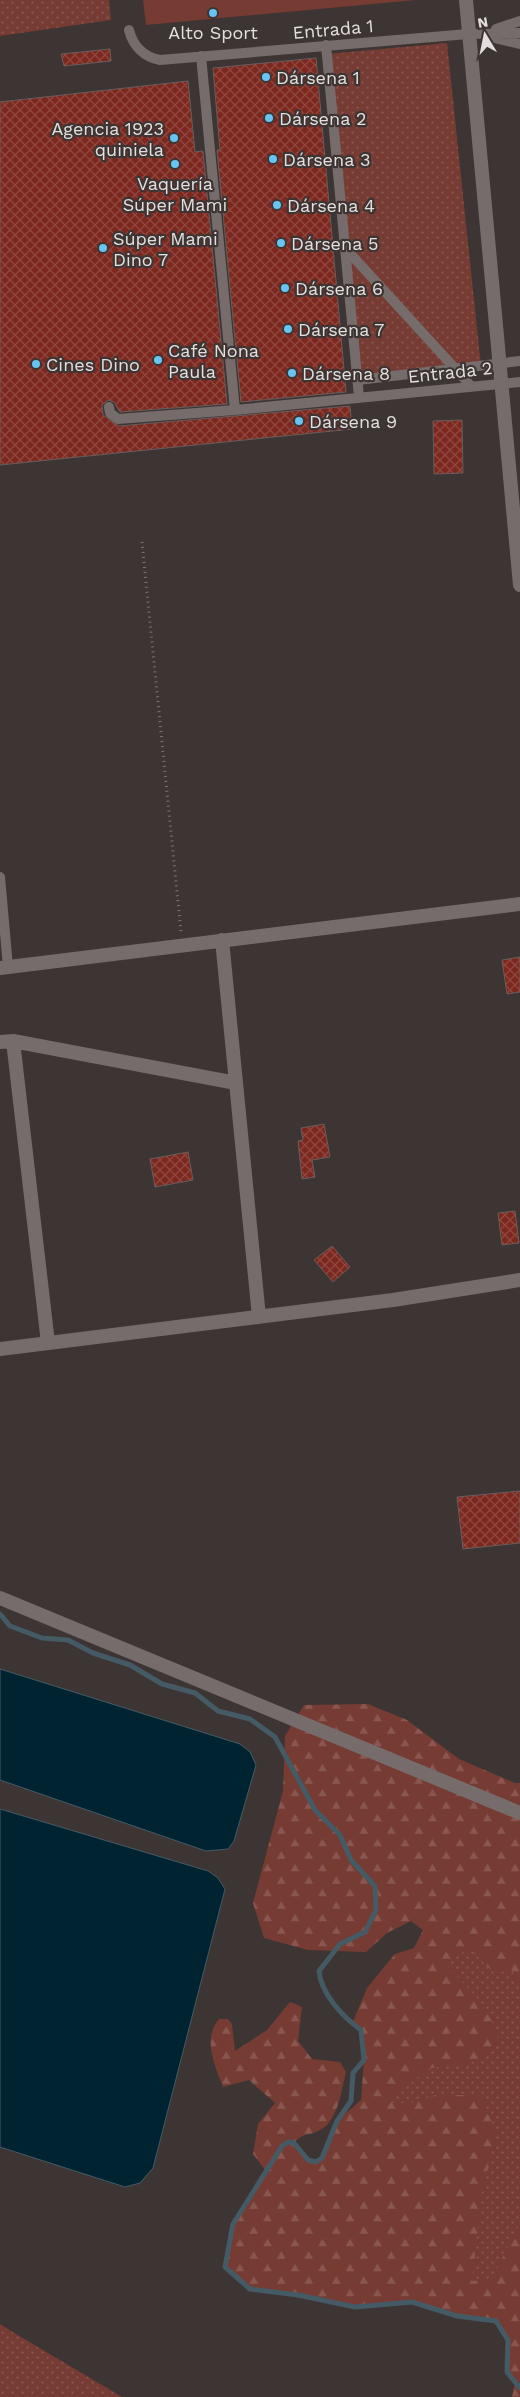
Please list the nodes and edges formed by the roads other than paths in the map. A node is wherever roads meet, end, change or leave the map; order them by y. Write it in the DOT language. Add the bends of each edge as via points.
graph roads {
  1 [pos="466,0"];
  2 [pos="520,22"];
  3 [pos="129,30"];
  4 [pos="520,33"];
  5 [pos="468,34"];
  6 [pos="520,44"];
  7 [pos="326,45"];
  8 [pos="201,56"];
  9 [pos="346,249"];
  10 [pos="520,361"];
  11 [pos="499,364"];
  12 [pos="455,369"];
  13 [pos="358,380"];
  14 [pos="520,382"];
  15 [pos="501,383"];
  16 [pos="470,386"];
  17 [pos="359,398"];
  18 [pos="109,407"];
  19 [pos="235,410"];
  20 [pos="520,585"];
  21 [pos="0,877"];
  22 [pos="520,904"];
  23 [pos="222,940"];
  24 [pos="4,967"];
  25 [pos="7,1042"];
  26 [pos="236,1083"];
  27 [pos="520,1280"];
  28 [pos="259,1317"];
  29 [pos="48,1343"];
  30 [pos="0,1349"];
  31 [pos="0,1598"];
  32 [pos="520,1813"];
  1 -- 5 [label="street"];
  2 -- 5 [label="lane, Entrada 1"];
  3 -- 8 [label="lane, Entrada 1" via="137,47 152,58"];
  4 -- 5 [label="lane, Entrada 1"];
  5 -- 6 [label="lane, Entrada 1"];
  5 -- 7 [label="lane, Entrada 1"];
  5 -- 11 [label="street"];
  7 -- 8 [label="lane, Entrada 1"];
  7 -- 9 [label="lane"];
  8 -- 19 [label="lane"];
  9 -- 12 [label="lane"];
  9 -- 13 [label="lane"];
  10 -- 11 [label="lane, Entrada 2"];
  11 -- 12 [label="lane, Entrada 2"];
  11 -- 15 [label="street"];
  12 -- 13 [label="lane, Entrada 2"];
  12 -- 16 [label="lane"];
  13 -- 17 [label="lane"];
  14 -- 15 [label="lane, Entrada 2"];
  15 -- 16 [label="lane, Entrada 2"];
  15 -- 20 [label="street"];
  16 -- 17 [label="lane, Entrada 2"];
  17 -- 19 [label="lane, Entrada 2"];
  18 -- 19 [label="lane, Entrada 2" via="110,413 118,419"];
  21 -- 24 [label="lane"];
  22 -- 23 [label="street"];
  23 -- 24 [label="street"];
  23 -- 26 [label="street"];
  25 -- 26 [label="street"];
  25 -- 29 [label="street"];
  26 -- 28 [label="street"];
  27 -- 28 [label="street"];
  28 -- 29 [label="street"];
  29 -- 30 [label="street"];
  31 -- 32 [label="street"];
}
